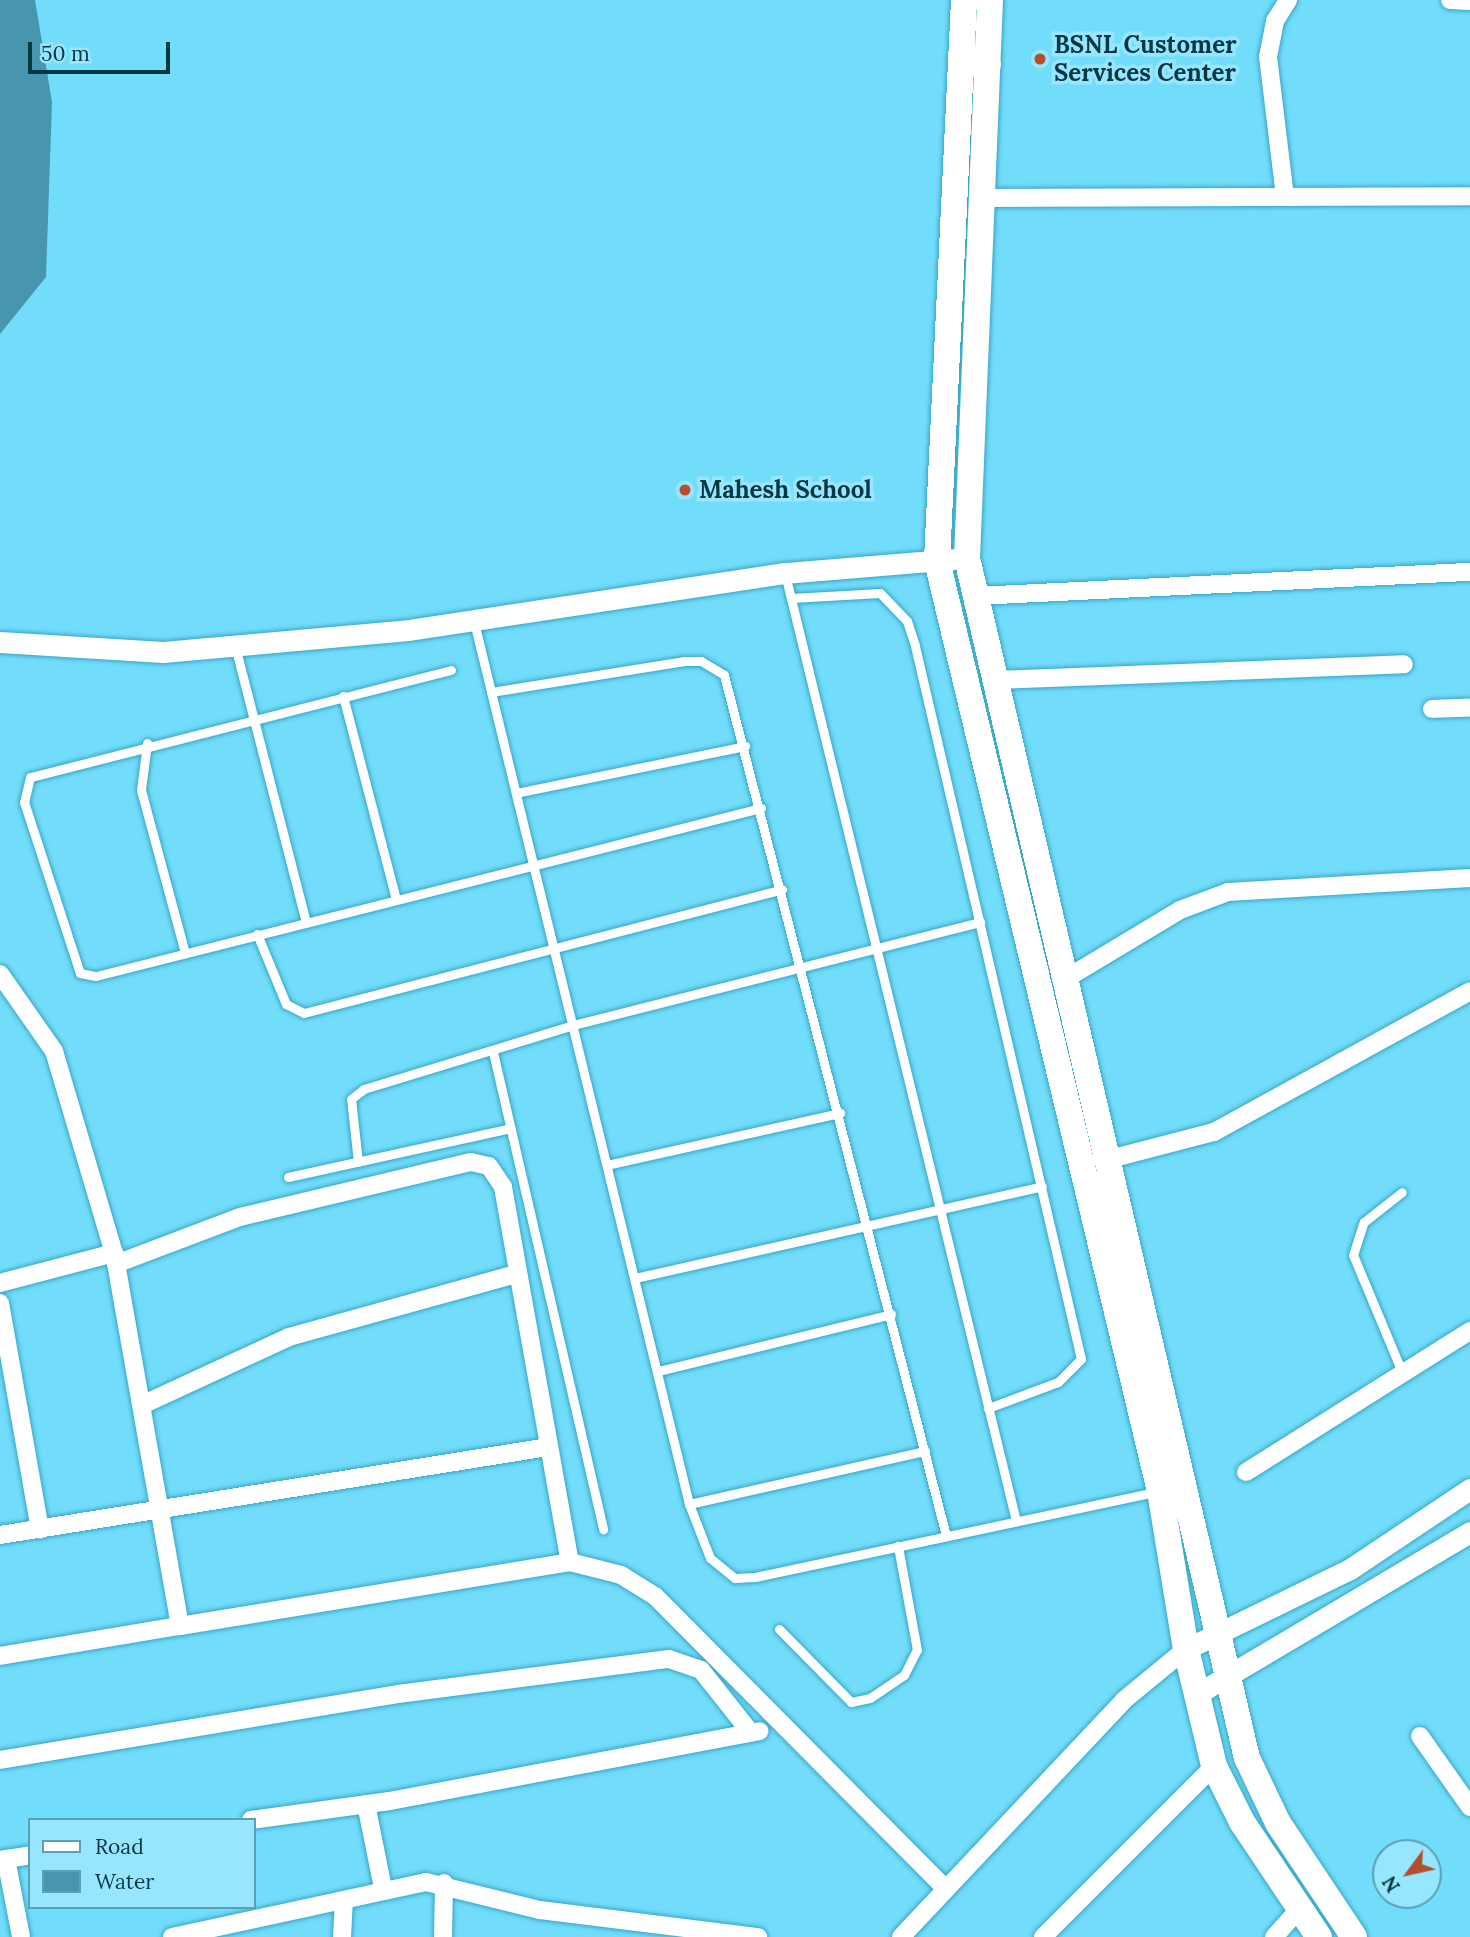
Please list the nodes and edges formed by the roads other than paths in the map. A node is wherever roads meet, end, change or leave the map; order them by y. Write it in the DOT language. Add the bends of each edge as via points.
graph roads {
  1 [pos="964,0"];
  2 [pos="990,0"];
  3 [pos="1288,0"];
  4 [pos="1450,0"];
  5 [pos="1470,1"];
  6 [pos="974,63"];
  7 [pos="1470,196"];
  8 [pos="1285,197"];
  9 [pos="981,198"];
  10 [pos="967,558"];
  11 [pos="937,561"];
  12 [pos="1470,572"];
  13 [pos="785,573"];
  14 [pos="976,596"];
  15 [pos="791,598"];
  16 [pos="474,622"];
  17 [pos="0,642"];
  18 [pos="235,646"];
  19 [pos="1404,664"];
  20 [pos="451,670"];
  21 [pos="996,680"];
  22 [pos="491,692"];
  23 [pos="343,696"];
  24 [pos="1470,708"];
  25 [pos="1432,709"];
  26 [pos="251,718"];
  27 [pos="147,743"];
  28 [pos="745,746"];
  29 [pos="516,793"];
  30 [pos="761,808"];
  31 [pos="533,864"];
  32 [pos="1470,877"];
  33 [pos="782,889"];
  34 [pos="396,899"];
  35 [pos="306,922"];
  36 [pos="980,922"];
  37 [pos="257,934"];
  38 [pos="553,944"];
  39 [pos="878,948"];
  40 [pos="184,953"];
  41 [pos="803,972"];
  42 [pos="0,974"];
  43 [pos="1067,978"];
  44 [pos="1470,991"];
  45 [pos="573,1025"];
  46 [pos="493,1052"];
  47 [pos="840,1113"];
  48 [pos="511,1128"];
  49 [pos="1110,1159"];
  50 [pos="358,1162"];
  51 [pos="607,1165"];
  52 [pos="288,1177"];
  53 [pos="1042,1186"];
  54 [pos="1402,1192"];
  55 [pos="941,1213"];
  56 [pos="869,1227"];
  57 [pos="115,1258"];
  58 [pos="516,1274"];
  59 [pos="635,1278"];
  60 [pos="0,1283"];
  61 [pos="0,1303"];
  62 [pos="891,1314"];
  63 [pos="1470,1331"];
  64 [pos="658,1371"];
  65 [pos="1402,1373"];
  66 [pos="142,1405"];
  67 [pos="988,1408"];
  68 [pos="548,1447"];
  69 [pos="925,1451"];
  70 [pos="1246,1472"];
  71 [pos="1187,1485"];
  72 [pos="1470,1489"];
  73 [pos="1160,1491"];
  74 [pos="689,1504"];
  75 [pos="162,1513"];
  76 [pos="1016,1521"];
  77 [pos="40,1529"];
  78 [pos="603,1530"];
  79 [pos="1470,1532"];
  80 [pos="0,1535"];
  81 [pos="946,1536"];
  82 [pos="898,1546"];
  83 [pos="570,1562"];
  84 [pos="180,1626"];
  85 [pos="779,1629"];
  86 [pos="1220,1631"];
  87 [pos="1186,1649"];
  88 [pos="0,1656"];
  89 [pos="1230,1679"];
  90 [pos="1197,1694"];
  91 [pos="779,1727"];
  92 [pos="751,1733"];
  93 [pos="1420,1735"];
  94 [pos="0,1760"];
  95 [pos="1214,1766"];
  96 [pos="366,1804"];
  97 [pos="1470,1807"];
  98 [pos="256,1819"];
  99 [pos="28,1855"];
  100 [pos="3,1860"];
  101 [pos="444,1882"];
  102 [pos="383,1888"];
  103 [pos="945,1888"];
  104 [pos="344,1900"];
  105 [pos="1299,1909"];
  106 [pos="21,1937"];
  107 [pos="172,1937"];
  108 [pos="342,1937"];
  109 [pos="443,1937"];
  110 [pos="758,1937"];
  111 [pos="901,1937"];
  112 [pos="1043,1937"];
  113 [pos="1274,1937"];
  114 [pos="1319,1937"];
  115 [pos="1354,1937"];
  1 -- 6 [label="main road"];
  2 -- 6 [label="main road"];
  3 -- 8 [label="street" via="1275,22 1268,57"];
  4 -- 5 [label="street"];
  6 -- 9 [label="main road"];
  6 -- 11 [label="main road"];
  7 -- 8 [label="street"];
  8 -- 9 [label="street"];
  9 -- 10 [label="main road"];
  10 -- 11 [label="street"];
  10 -- 14 [label="main road"];
  11 -- 13 [label="street"];
  11 -- 73 [label="main road"];
  12 -- 14 [label="street"];
  13 -- 15 [label="lane"];
  13 -- 16 [label="street"];
  14 -- 21 [label="main road"];
  15 -- 36 [label="lane" via="880,593 907,621"];
  15 -- 39 [label="lane"];
  16 -- 18 [label="street"];
  16 -- 22 [label="lane"];
  17 -- 18 [label="street" via="163,652"];
  18 -- 26 [label="lane"];
  19 -- 21 [label="street"];
  20 -- 23 [label="lane"];
  21 -- 43 [label="main road"];
  22 -- 28 [label="lane" via="701,661 724,675"];
  22 -- 29 [label="lane"];
  23 -- 26 [label="lane"];
  23 -- 34 [label="lane"];
  24 -- 25 [label="street"];
  26 -- 27 [label="lane"];
  26 -- 35 [label="lane"];
  27 -- 40 [label="lane" via="141,790"];
  27 -- 40 [label="lane" via="38,771 26,782 24,802 80,974 96,976"];
  28 -- 29 [label="lane"];
  28 -- 30 [label="lane"];
  29 -- 31 [label="lane"];
  30 -- 31 [label="lane"];
  30 -- 33 [label="lane"];
  31 -- 34 [label="lane"];
  31 -- 38 [label="lane"];
  32 -- 43 [label="street" via="1228,892 1180,910"];
  33 -- 38 [label="lane"];
  33 -- 41 [label="lane"];
  34 -- 35 [label="lane"];
  35 -- 37 [label="lane"];
  36 -- 39 [label="lane"];
  36 -- 53 [label="lane"];
  37 -- 38 [label="lane" via="286,1004 304,1013"];
  37 -- 40 [label="lane"];
  38 -- 45 [label="lane"];
  39 -- 41 [label="lane"];
  39 -- 55 [label="lane"];
  41 -- 45 [label="lane"];
  41 -- 47 [label="lane"];
  42 -- 57 [label="street" via="54,1051"];
  43 -- 49 [label="main road"];
  44 -- 49 [label="street" via="1214,1132"];
  45 -- 46 [label="lane"];
  45 -- 51 [label="lane"];
  46 -- 48 [label="lane"];
  46 -- 50 [label="lane" via="355,1093 350,1106"];
  47 -- 51 [label="lane"];
  47 -- 56 [label="lane"];
  48 -- 50 [label="lane"];
  48 -- 78 [label="lane"];
  49 -- 71 [label="main road"];
  50 -- 52 [label="lane"];
  51 -- 59 [label="lane"];
  53 -- 55 [label="lane"];
  53 -- 67 [label="lane" via="1082,1359 1058,1382"];
  54 -- 65 [label="lane" via="1364,1222 1353,1255"];
  55 -- 56 [label="lane"];
  55 -- 67 [label="lane"];
  56 -- 59 [label="lane"];
  56 -- 62 [label="lane"];
  57 -- 58 [label="street" via="240,1217 471,1162 499,1177"];
  57 -- 60 [label="street"];
  57 -- 66 [label="street"];
  58 -- 66 [label="street" via="289,1337"];
  58 -- 68 [label="street"];
  59 -- 64 [label="lane"];
  61 -- 77 [label="street"];
  62 -- 64 [label="lane"];
  62 -- 69 [label="lane"];
  63 -- 65 [label="street"];
  64 -- 74 [label="lane"];
  65 -- 70 [label="street"];
  66 -- 75 [label="street"];
  67 -- 76 [label="lane"];
  68 -- 75 [label="street"];
  68 -- 83 [label="street"];
  69 -- 74 [label="lane"];
  69 -- 81 [label="lane"];
  71 -- 73 [label="lane"];
  71 -- 86 [label="main road"];
  72 -- 86 [label="street" via="1350,1569"];
  73 -- 76 [label="lane"];
  73 -- 87 [label="main road"];
  74 -- 82 [label="lane" via="710,1558 735,1578"];
  75 -- 77 [label="street"];
  75 -- 84 [label="street"];
  76 -- 81 [label="lane"];
  77 -- 80 [label="street"];
  79 -- 89 [label="street"];
  81 -- 82 [label="lane"];
  82 -- 85 [label="lane" via="916,1650 904,1675 870,1698 851,1702"];
  83 -- 84 [label="street"];
  83 -- 91 [label="street" via="621,1576 655,1595"];
  84 -- 88 [label="street"];
  86 -- 87 [label="street"];
  86 -- 89 [label="main road"];
  87 -- 90 [label="main road"];
  87 -- 103 [label="street" via="1124,1700"];
  89 -- 90 [label="street"];
  89 -- 115 [label="main road" via="1247,1758 1278,1824"];
  90 -- 95 [label="main road"];
  91 -- 92 [label="street"];
  91 -- 103 [label="street"];
  92 -- 94 [label="street" via="701,1670 669,1659 398,1694"];
  92 -- 96 [label="street"];
  93 -- 97 [label="street"];
  95 -- 105 [label="main road"];
  95 -- 112 [label="street"];
  96 -- 98 [label="street"];
  96 -- 102 [label="street"];
  99 -- 100 [label="street"];
  100 -- 106 [label="street"];
  101 -- 102 [label="street"];
  101 -- 109 [label="street"];
  101 -- 110 [label="street" via="540,1910"];
  102 -- 104 [label="street"];
  103 -- 111 [label="street"];
  104 -- 107 [label="street"];
  104 -- 108 [label="street"];
  105 -- 113 [label="street"];
  105 -- 114 [label="main road"];
}
